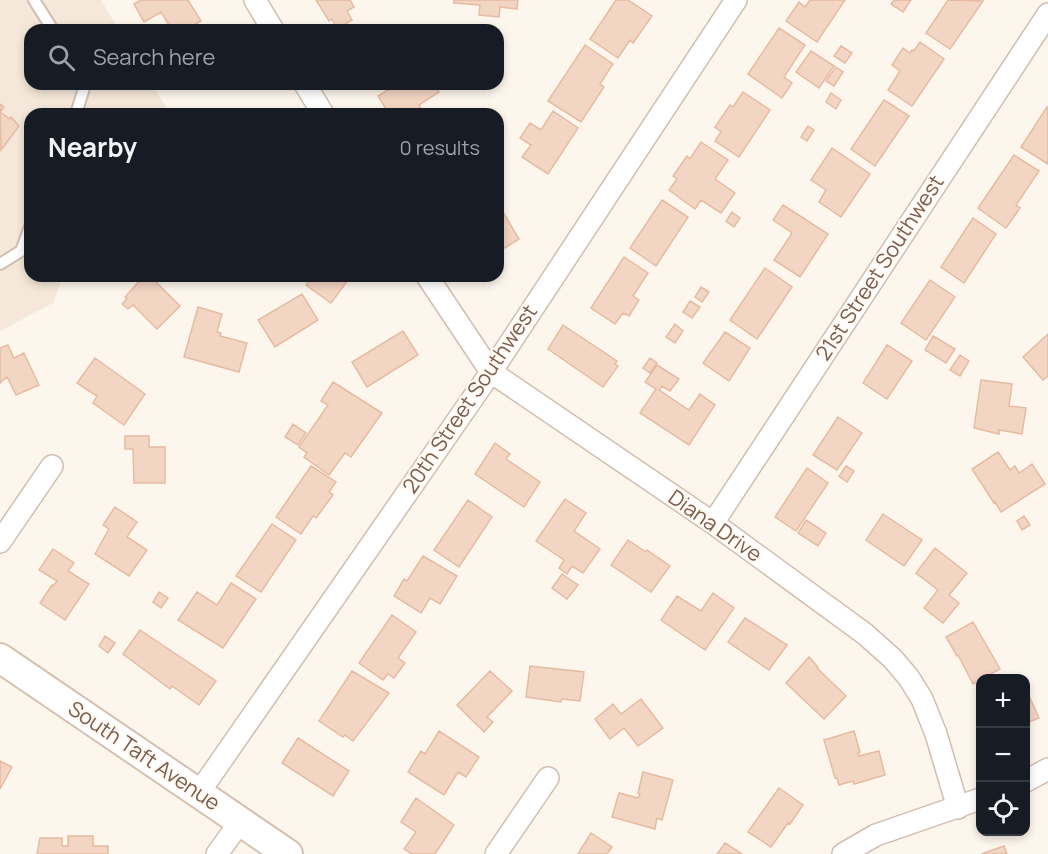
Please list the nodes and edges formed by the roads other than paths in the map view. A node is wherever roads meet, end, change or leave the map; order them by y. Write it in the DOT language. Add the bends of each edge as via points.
graph roads {
  1 [pos="34,0"];
  2 [pos="255,0"];
  3 [pos="736,0"];
  4 [pos="49,24"];
  5 [pos="269,24"];
  6 [pos="1044,27"];
  7 [pos="83,90"];
  8 [pos="309,90"];
  9 [pos="78,108"];
  10 [pos="320,108"];
  11 [pos="24,243"];
  12 [pos="0,264"];
  13 [pos="431,282"];
  14 [pos="490,372"];
  15 [pos="52,466"];
  16 [pos="713,523"];
  17 [pos="0,542"];
  18 [pos="0,658"];
  19 [pos="1048,769"];
  20 [pos="548,778"];
  21 [pos="1030,779"];
  22 [pos="198,794"];
  23 [pos="976,801"];
  24 [pos="958,808"];
  25 [pos="240,822"];
  26 [pos="217,854"];
  27 [pos="288,854"];
  28 [pos="496,854"];
  29 [pos="843,854"];
  1 -- 4 [label="lane"];
  2 -- 5 [label="street"];
  3 -- 14 [label="street, 20th Street Southwest"];
  6 -- 16 [label="street, 21st Street Southwest"];
  7 -- 9 [label="lane"];
  8 -- 10 [label="street"];
  11 -- 12 [label="lane" via="21,251"];
  13 -- 14 [label="street, Diana Drive"];
  14 -- 16 [label="street, Diana Drive"];
  14 -- 22 [label="street, 20th Street Southwest"];
  15 -- 17 [label="street"];
  16 -- 24 [label="street, Diana Drive" via="865,634 893,659 922,699"];
  18 -- 22 [label="main road, South Taft Avenue"];
  19 -- 21 [label="street"];
  20 -- 28 [label="street"];
  22 -- 25 [label="main road, South Taft Avenue"];
  23 -- 24 [label="street"];
  24 -- 29 [label="street" via="876,835"];
  25 -- 26 [label="street"];
  25 -- 27 [label="main road, South Taft Avenue"];
}
